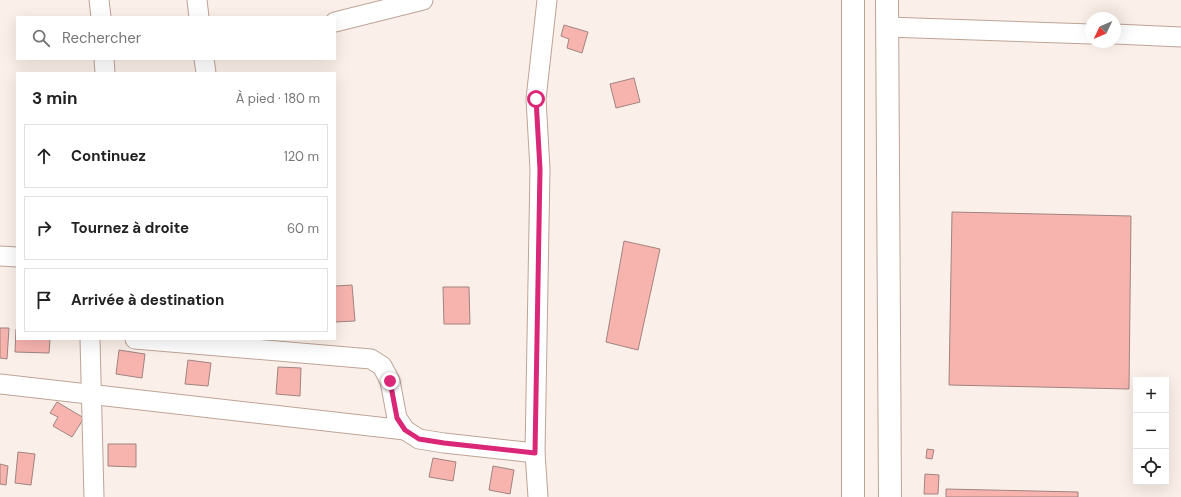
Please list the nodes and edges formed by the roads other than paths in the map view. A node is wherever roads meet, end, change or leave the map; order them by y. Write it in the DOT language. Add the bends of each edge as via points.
graph roads {
  1 [pos="99,0"];
  2 [pos="197,0"];
  3 [pos="423,0"];
  4 [pos="546,0"];
  5 [pos="853,0"];
  6 [pos="887,0"];
  7 [pos="101,16"];
  8 [pos="199,16"];
  9 [pos="336,22"];
  10 [pos="887,27"];
  11 [pos="1085,34"];
  12 [pos="1121,34"];
  13 [pos="1181,37"];
  14 [pos="104,60"];
  15 [pos="204,60"];
  16 [pos="105,72"];
  17 [pos="206,72"];
  18 [pos="0,256"];
  19 [pos="16,257"];
  20 [pos="90,340"];
  21 [pos="147,340"];
  22 [pos="0,384"];
  23 [pos="92,394"];
  24 [pos="405,430"];
  25 [pos="535,453"];
  26 [pos="94,497"];
  27 [pos="538,497"];
  28 [pos="853,497"];
  29 [pos="890,497"];
  1 -- 7 [label="street"];
  2 -- 8 [label="street"];
  3 -- 9 [label="street"];
  4 -- 25 [label="street" via="536,99 540,169"];
  5 -- 28 [label="main road"];
  6 -- 10 [label="main road"];
  10 -- 11 [label="street"];
  10 -- 29 [label="main road"];
  12 -- 13 [label="street"];
  14 -- 16 [label="street"];
  15 -- 17 [label="street"];
  18 -- 19 [label="street"];
  20 -- 23 [label="street"];
  21 -- 24 [label="street" via="371,359 382,366 390,381 397,418"];
  22 -- 23 [label="street"];
  23 -- 24 [label="street"];
  23 -- 26 [label="street"];
  24 -- 25 [label="street" via="419,439"];
  25 -- 27 [label="street"];
}
